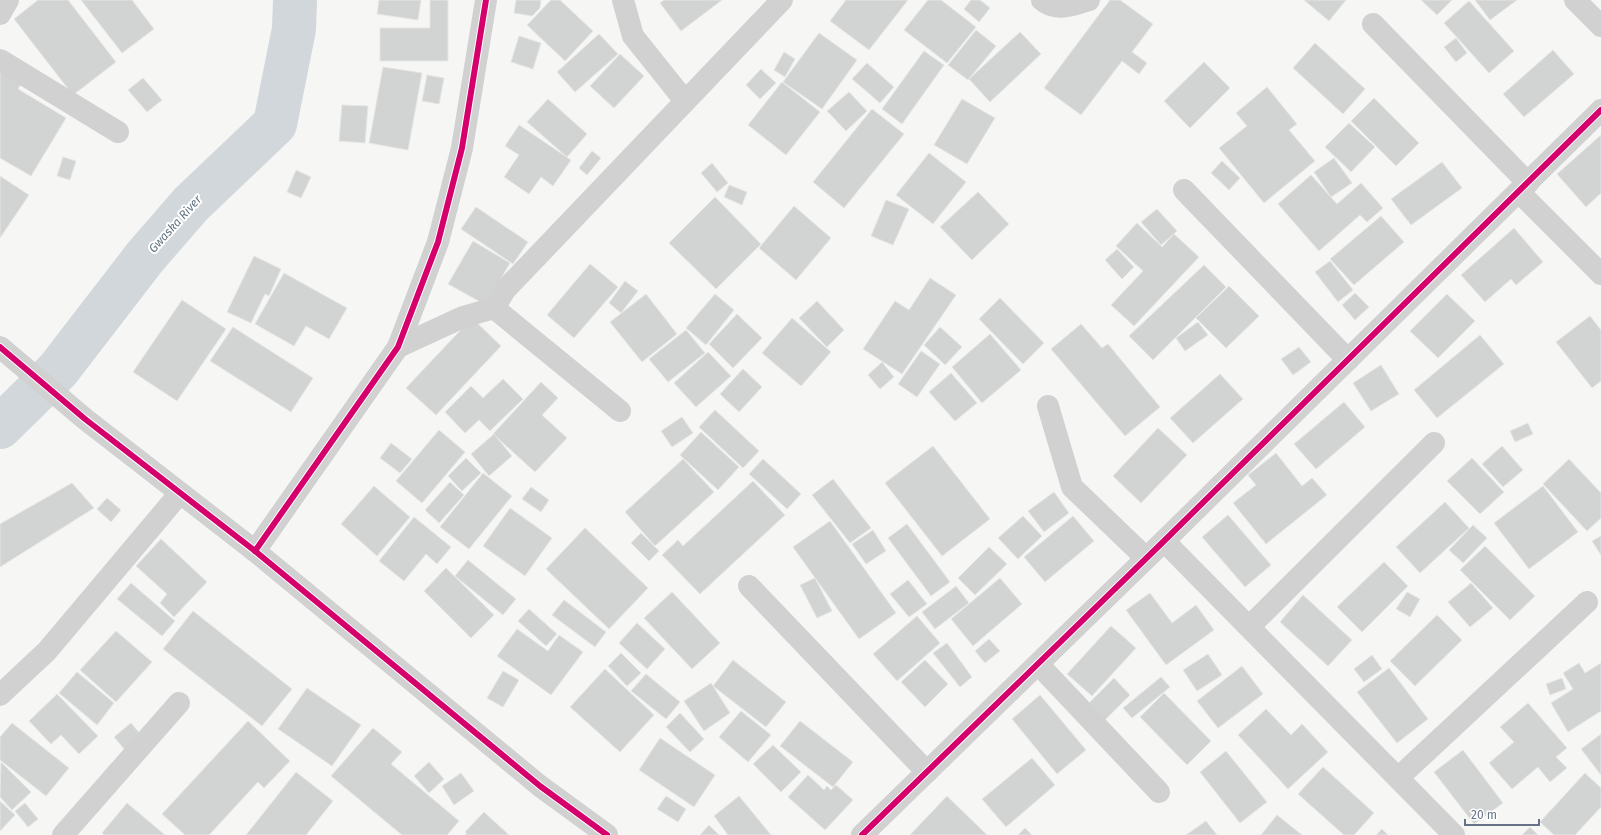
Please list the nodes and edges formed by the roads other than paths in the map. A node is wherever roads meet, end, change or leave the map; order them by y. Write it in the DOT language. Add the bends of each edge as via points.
graph roads {
  1 [pos="8,0"];
  2 [pos="486,0"];
  3 [pos="623,0"];
  4 [pos="782,0"];
  5 [pos="1042,0"];
  6 [pos="1089,0"];
  7 [pos="1585,3"];
  8 [pos="0,14"];
  9 [pos="1373,24"];
  10 [pos="1601,26"];
  11 [pos="0,60"];
  12 [pos="686,101"];
  13 [pos="1601,110"];
  14 [pos="118,132"];
  15 [pos="1524,188"];
  16 [pos="1184,190"];
  17 [pos="1601,274"];
  18 [pos="494,308"];
  19 [pos="0,347"];
  20 [pos="398,348"];
  21 [pos="1348,360"];
  22 [pos="1048,406"];
  23 [pos="620,411"];
  24 [pos="1434,443"];
  25 [pos="180,493"];
  26 [pos="1164,541"];
  27 [pos="255,551"];
  28 [pos="1146,558"];
  29 [pos="749,586"];
  30 [pos="1587,602"];
  31 [pos="1249,627"];
  32 [pos="1038,664"];
  33 [pos="0,695"];
  34 [pos="179,702"];
  35 [pos="927,772"];
  36 [pos="1398,778"];
  37 [pos="1159,792"];
  38 [pos="596,832"];
  39 [pos="63,835"];
  40 [pos="862,835"];
  41 [pos="1454,835"];
  1 -- 8 [label="street"];
  2 -- 20 [label="street" via="462,148 442,228"];
  3 -- 12 [label="street" via="633,36"];
  4 -- 12 [label="street"];
  5 -- 6 [label="street" via="1047,4 1069,7"];
  7 -- 10 [label="street"];
  9 -- 15 [label="street"];
  11 -- 14 [label="street"];
  12 -- 18 [label="street" via="505,290"];
  13 -- 15 [label="street"];
  15 -- 17 [label="street"];
  15 -- 21 [label="street"];
  16 -- 21 [label="street"];
  18 -- 20 [label="street" via="463,318"];
  18 -- 23 [label="street"];
  19 -- 25 [label="street" via="85,419"];
  20 -- 27 [label="street"];
  21 -- 26 [label="street"];
  22 -- 28 [label="street" via="1072,487"];
  24 -- 31 [label="street"];
  25 -- 27 [label="street"];
  25 -- 33 [label="street" via="47,651"];
  26 -- 28 [label="street"];
  26 -- 31 [label="street"];
  27 -- 38 [label="street"];
  28 -- 32 [label="street"];
  29 -- 35 [label="street"];
  30 -- 36 [label="street"];
  31 -- 36 [label="street"];
  32 -- 35 [label="street"];
  32 -- 37 [label="street"];
  34 -- 39 [label="street"];
  35 -- 40 [label="street"];
  36 -- 41 [label="street"];
}
